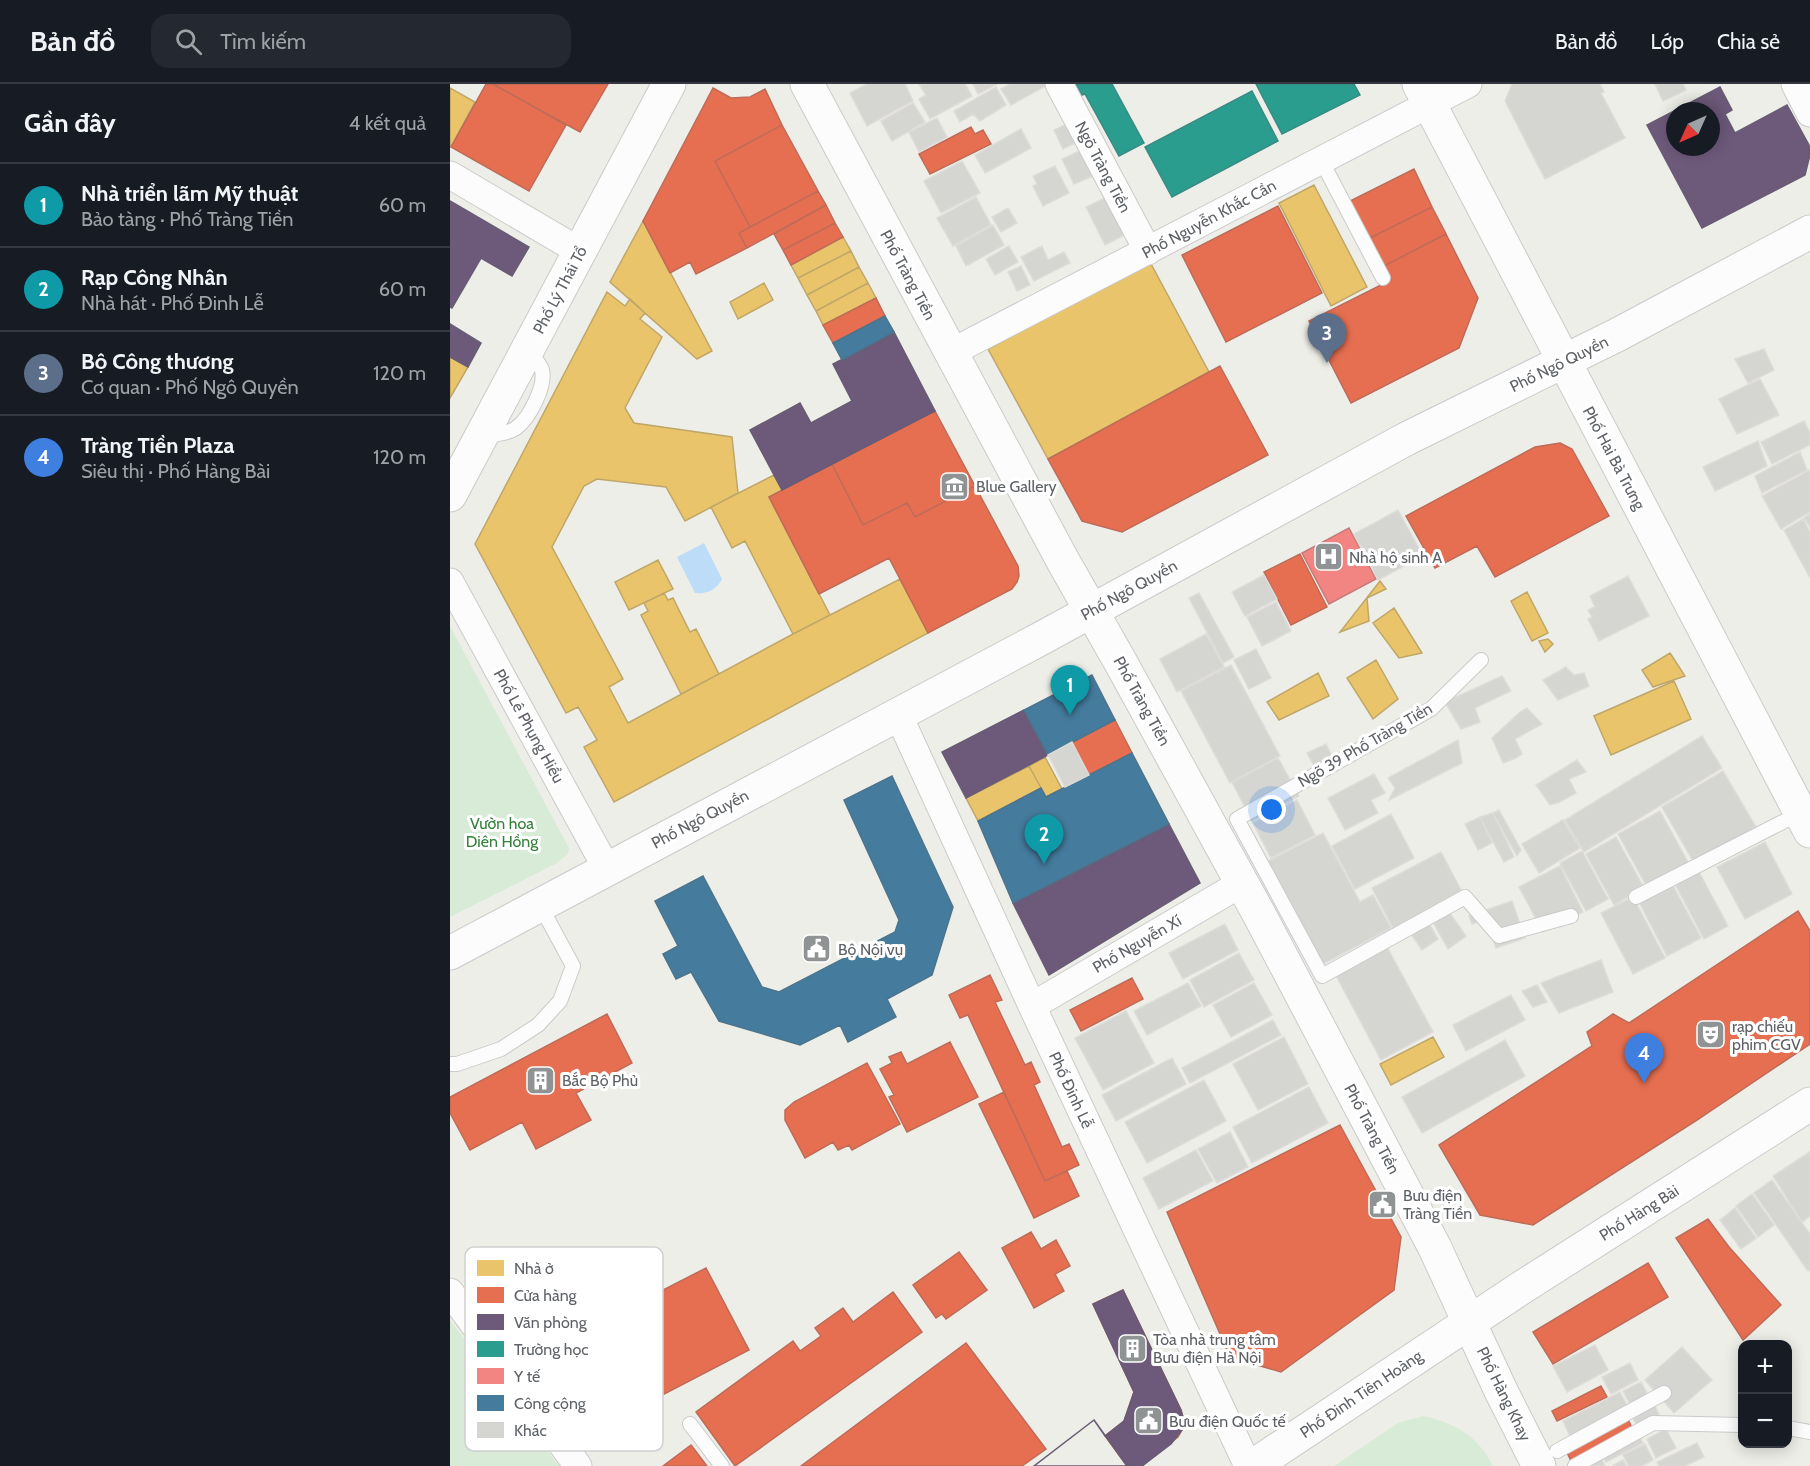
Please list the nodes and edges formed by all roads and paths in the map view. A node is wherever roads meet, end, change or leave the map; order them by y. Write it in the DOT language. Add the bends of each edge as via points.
graph roads {
  1 [pos="669,84"];
  2 [pos="807,84"];
  3 [pos="1059,84"];
  4 [pos="1468,84"];
  5 [pos="1795,84"];
  6 [pos="1424,94"];
  7 [pos="1810,113"];
  8 [pos="1321,160"];
  9 [pos="450,176"];
  10 [pos="1810,232"];
  11 [pos="1148,251"];
  12 [pos="581,252"];
  13 [pos="1383,278"];
  14 [pos="950,353"];
  15 [pos="1563,362"];
  16 [pos="450,495"];
  17 [pos="450,582"];
  18 [pos="1091,611"];
  19 [pos="1481,660"];
  20 [pos="898,714"];
  21 [pos="1805,822"];
  22 [pos="607,869"];
  23 [pos="1242,883"];
  24 [pos="1636,897"];
  25 [pos="540,905"];
  26 [pos="1571,916"];
  27 [pos="450,953"];
  28 [pos="1032,1006"];
  29 [pos="450,1065"];
  30 [pos="1810,1104"];
  31 [pos="450,1292"];
  32 [pos="465,1312"];
  33 [pos="1469,1322"];
  34 [pos="1664,1393"];
  35 [pos="690,1424"];
  36 [pos="1738,1425"];
  37 [pos="1792,1429"];
  38 [pos="1810,1431"];
  39 [pos="567,1451"];
  40 [pos="1548,1458"];
  41 [pos="578,1466"];
  42 [pos="722,1466"];
  43 [pos="1248,1466"];
  44 [pos="1253,1466"];
  45 [pos="1575,1466"];
  1 -- 12 [label="street, Phố Lý Thái Tổ"];
  2 -- 14 [label="street, Phố Tràng Tiền"];
  3 -- 11 [label="street, Ngõ Tràng Tiền"];
  4 -- 6 [label="street, Phố Nguyễn Khắc Cần"];
  5 -- 7 [label="street"];
  6 -- 8 [label="street, Phố Nguyễn Khắc Cần"];
  6 -- 15 [label="street, Phố Hai Bà Trưng"];
  8 -- 11 [label="street, Phố Nguyễn Khắc Cần"];
  8 -- 13 [label="lane"];
  9 -- 12 [label="street"];
  10 -- 15 [label="street, Phố Ngô Quyền"];
  11 -- 14 [label="street, Phố Nguyễn Khắc Cần"];
  12 -- 16 [label="street, Phố Lý Thái Tổ"];
  14 -- 18 [label="street, Phố Tràng Tiền"];
  15 -- 18 [label="street, Phố Ngô Quyền" via="1406,439"];
  15 -- 21 [label="street, Phố Hai Bà Trưng"];
  17 -- 22 [label="street, Phố Lê Phụng Hiểu"];
  18 -- 20 [label="street, Phố Ngô Quyền"];
  18 -- 23 [label="street, Phố Tràng Tiền"];
  19 -- 26 [label="lane, Ngõ 39 Phố Tràng Tiền" via="1431,709 1237,819 1322,976 1465,897 1499,936"];
  20 -- 22 [label="street, Phố Ngô Quyền"];
  20 -- 28 [label="street, Phố Đinh Lễ"];
  21 -- 24 [label="lane"];
  22 -- 25 [label="street, Phố Ngô Quyền"];
  23 -- 28 [label="street, Phố Nguyễn Xí"];
  23 -- 33 [label="street, Phố Tràng Tiền" via="1435,1248"];
  25 -- 27 [label="street, Phố Ngô Quyền"];
  25 -- 29 [label="lane" via="573,966 560,1001 538,1025 501,1049"];
  28 -- 43 [label="street, Phố Đinh Lễ"];
  30 -- 33 [label="street, Phố Hàng Bài"];
  31 -- 32 [label="street"];
  33 -- 40 [label="street, Phố Hàng Khay" via="1502,1393"];
  33 -- 44 [label="street, Phố Đinh Tiên Hoàng"];
  34 -- 40 [label="lane"];
  35 -- 42 [label="lane"];
  36 -- 45 [label="lane" via="1653,1423"];
  37 -- 38 [label="lane"];
  39 -- 41 [label="street"];
}
